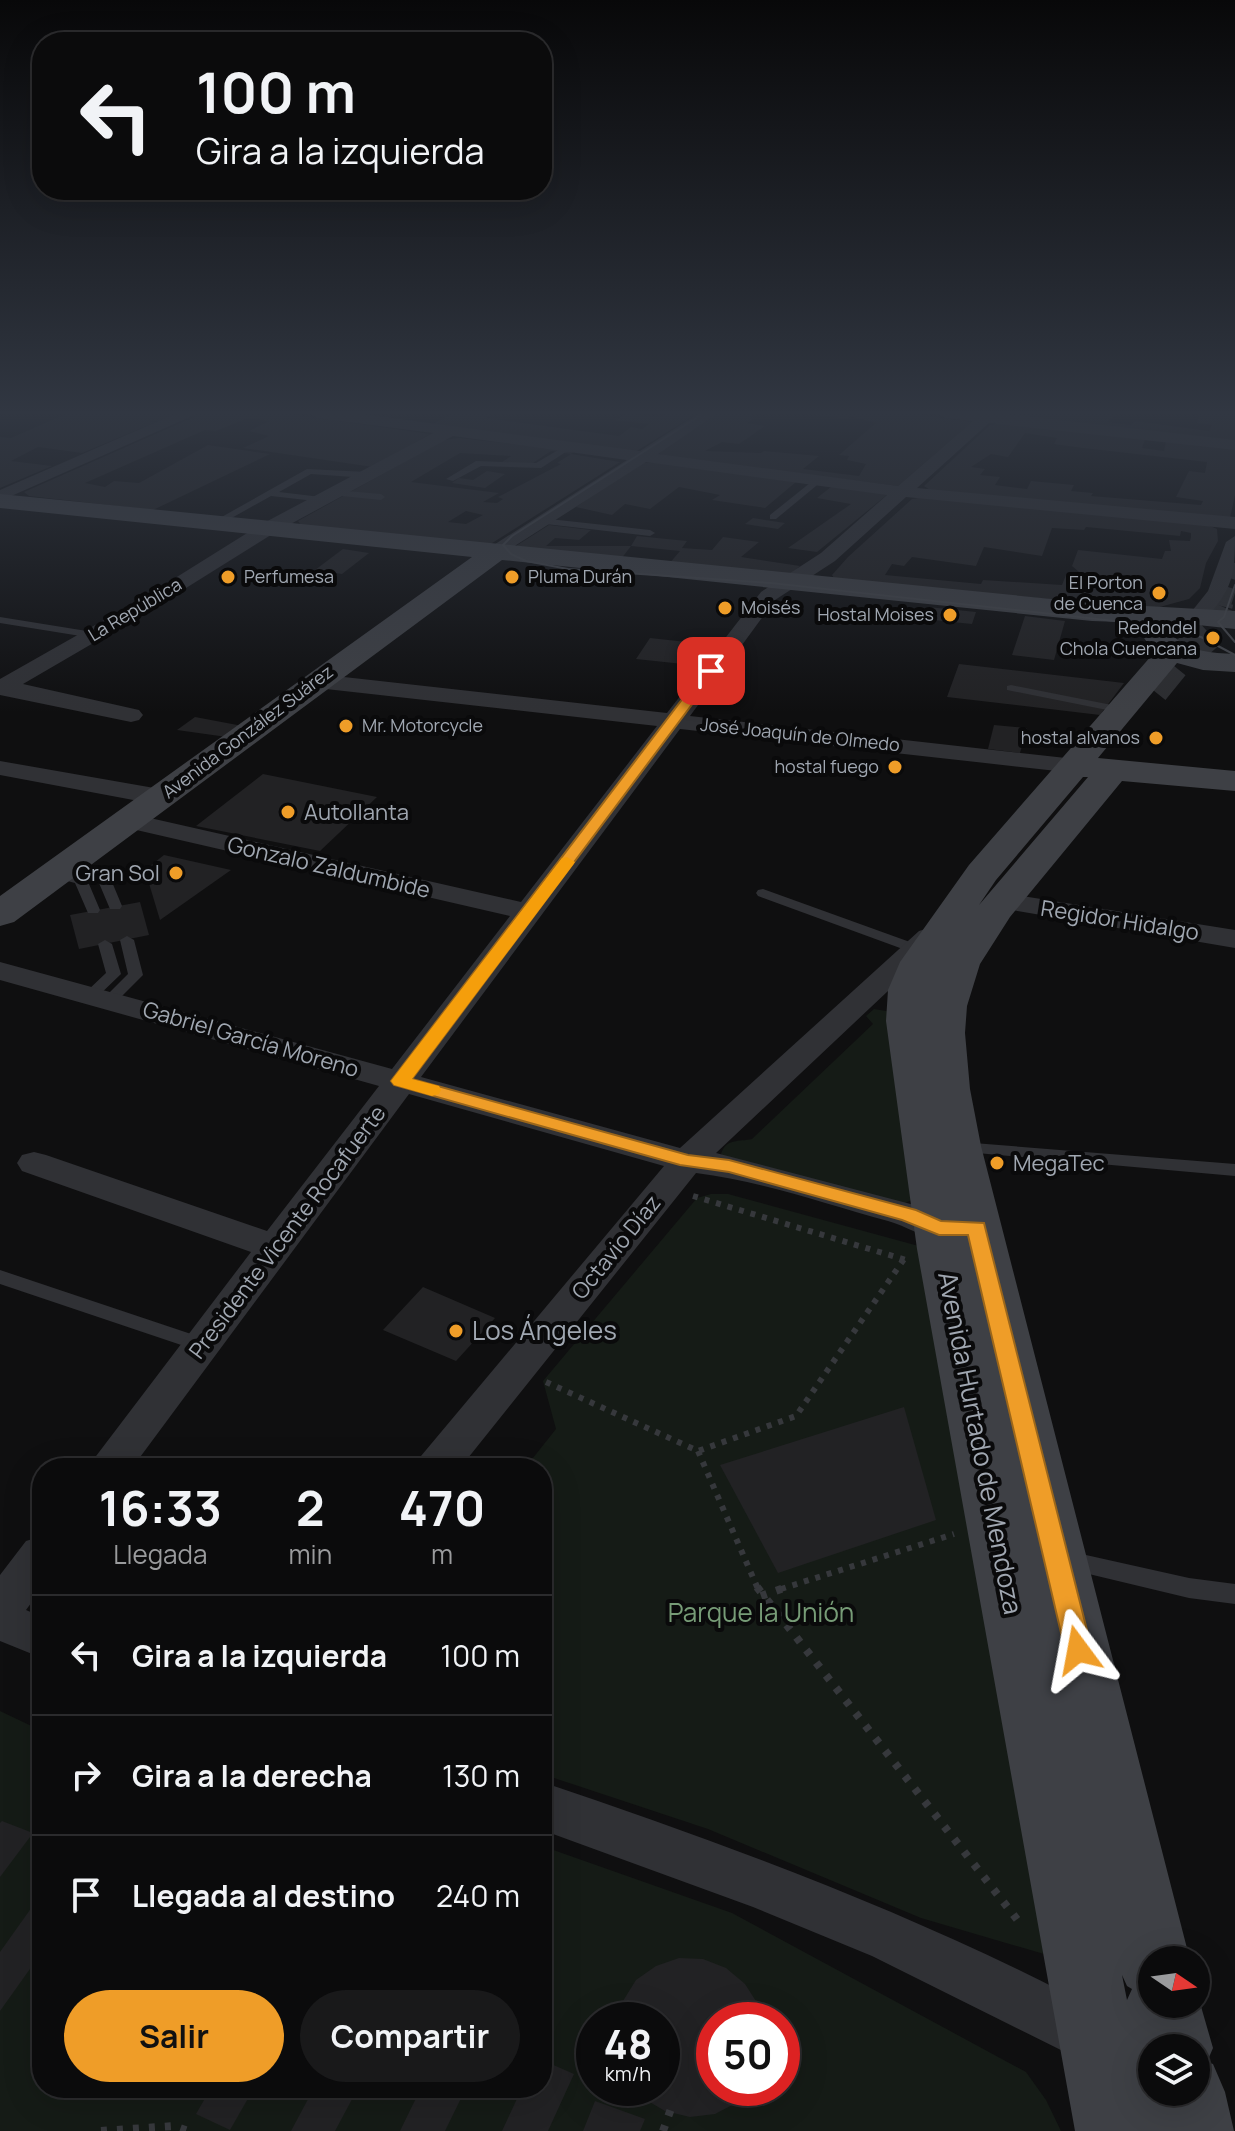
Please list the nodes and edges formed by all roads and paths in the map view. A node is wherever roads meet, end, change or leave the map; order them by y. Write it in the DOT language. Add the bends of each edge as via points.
graph roads {
  1 [pos="112,512"];
  2 [pos="234,512"];
  3 [pos="298,512"];
  4 [pos="553,512"];
  5 [pos="779,512"];
  6 [pos="880,512"];
  7 [pos="1122,512"];
  8 [pos="773,517"];
  9 [pos="540,521"];
  10 [pos="216,523"];
  11 [pos="1235,523"];
  12 [pos="267,529"];
  13 [pos="650,533"];
  14 [pos="1235,542"];
  15 [pos="496,552"];
  16 [pos="791,582"];
  17 [pos="0,620"];
  18 [pos="1235,620"];
  19 [pos="1178,630"];
  20 [pos="93,635"];
  21 [pos="1227,664"];
  22 [pos="317,681"];
  23 [pos="2,688"];
  24 [pos="1011,688"];
  25 [pos="1122,710"];
  26 [pos="131,715"];
  27 [pos="672,721"];
  28 [pos="1075,766"];
  29 [pos="0,768"];
  30 [pos="1113,770"];
  31 [pos="1235,781"];
  32 [pos="160,797"];
  33 [pos="128,821"];
  34 [pos="63,869"];
  35 [pos="763,893"];
  36 [pos="1004,901"];
  37 [pos="118,902"];
  38 [pos="88,908"];
  39 [pos="530,912"];
  40 [pos="955,913"];
  41 [pos="0,914"];
  42 [pos="1235,939"];
  43 [pos="132,941"];
  44 [pos="101,947"];
  45 [pos="916,949"];
  46 [pos="0,971"];
  47 [pos="100,997"];
  48 [pos="400,1081"];
  49 [pos="959,1147"];
  50 [pos="34,1163"];
  51 [pos="1235,1170"];
  52 [pos="676,1175"];
  53 [pos="958,1228"];
  54 [pos="276,1247"];
  55 [pos="0,1277"];
  56 [pos="202,1345"];
  57 [pos="515,1370"];
  58 [pos="698,1451"];
  59 [pos="116,1458"];
  60 [pos="444,1458"];
  61 [pos="996,1525"];
  62 [pos="1056,1557"];
  63 [pos="32,1567"];
  64 [pos="1235,1594"];
  65 [pos="761,1596"];
  66 [pos="0,1609"];
  67 [pos="0,1620"];
  68 [pos="32,1634"];
  69 [pos="552,1809"];
  70 [pos="1024,1929"];
  71 [pos="1150,1946"];
  72 [pos="1095,2039"];
  73 [pos="672,2106"];
  74 [pos="1188,2106"];
  75 [pos="101,2131"];
  76 [pos="188,2131"];
  77 [pos="663,2131"];
  78 [pos="1115,2131"];
  79 [pos="1194,2131"];
  1 -- 10 [label="main road"];
  2 -- 10 [label="lane"];
  3 -- 12 [label="street, La República"];
  4 -- 9 [label="street"];
  5 -- 8 [label="lane"];
  6 -- 16 [label="street, Presidente Vicente Rocafuerte"];
  7 -- 11 [label="street"];
  9 -- 13 [label="lane"];
  9 -- 15 [label="street"];
  10 -- 12 [label="main road"];
  12 -- 15 [label="main road"];
  12 -- 20 [label="street, La República"];
  14 -- 19 [label="street" via="1218,593"];
  15 -- 16 [label="main road"];
  15 -- 22 [label="main road, Avenida González Suárez"];
  16 -- 19 [label="main road" via="1092,612"];
  16 -- 27 [label="street, Presidente Vicente Rocafuerte" via="768,596"];
  17 -- 20 [label="lane"];
  18 -- 19 [label="main road"];
  19 -- 21 [label="main road" via="1183,655"];
  19 -- 25 [label="main road, Avenida Hurtado de Mendoza" via="1167,656"];
  20 -- 23 [label="street, La República"];
  22 -- 27 [label="street, José Joaquín de Olmedo"];
  22 -- 32 [label="main road, Avenida González Suárez"];
  23 -- 26 [label="street"];
  24 -- 25 [label="lane"];
  25 -- 28 [label="main road, Avenida Hurtado de Mendoza"];
  27 -- 28 [label="street, José Joaquín de Olmedo"];
  27 -- 39 [label="street, Presidente Vicente Rocafuerte"];
  28 -- 30 [label="main road, José Joaquín de Olmedo"];
  28 -- 40 [label="main road, Avenida Hurtado de Mendoza" via="982,873"];
  29 -- 32 [label="street"];
  30 -- 31 [label="main road, José Joaquín de Olmedo"];
  30 -- 36 [label="main road, Avenida Hurtado de Mendoza"];
  32 -- 33 [label="main road, Avenida González Suárez"];
  33 -- 34 [label="main road, Avenida González Suárez"];
  33 -- 39 [label="street, Gonzalo Zaldumbide"];
  34 -- 37 [label="lane" via="102,873"];
  34 -- 38 [label="lane" via="81,880"];
  34 -- 41 [label="main road, Avenida González Suárez"];
  35 -- 45 [label="lane"];
  36 -- 42 [label="street, Regidor Hidalgo"];
  36 -- 49 [label="main road, Avenida Hurtado de Mendoza" via="955,971 946,1004 944,1038"];
  39 -- 48 [label="street, Presidente Vicente Rocafuerte"];
  40 -- 45 [label="street, Octavio Díaz"];
  40 -- 53 [label="main road, Avenida Hurtado de Mendoza" via="920,962 909,990 907,1021"];
  43 -- 47 [label="lane" via="136,975"];
  44 -- 47 [label="lane" via="114,974"];
  45 -- 52 [label="street, Octavio Díaz"];
  46 -- 47 [label="street, Gabriel García Moreno"];
  47 -- 48 [label="street, Gabriel García Moreno"];
  48 -- 52 [label="street, Gabriel García Moreno"];
  48 -- 54 [label="street, Presidente Vicente Rocafuerte"];
  49 -- 51 [label="lane"];
  49 -- 53 [label="main road, Avenida Hurtado de Mendoza"];
  50 -- 54 [label="street"];
  52 -- 53 [label="street, Gabriel García Moreno" via="714,1175 908,1230"];
  52 -- 57 [label="street, Octavio Díaz"];
  52 -- 58 [label="path" via="904,1259 796,1416"];
  53 -- 61 [label="main road, Avenida Hurtado de Mendoza"];
  53 -- 62 [label="main road, Avenida Hurtado de Mendoza"];
  54 -- 56 [label="street, Presidente Vicente Rocafuerte"];
  55 -- 56 [label="lane"];
  56 -- 59 [label="street, Presidente Vicente Rocafuerte"];
  57 -- 58 [label="path"];
  57 -- 60 [label="street, Octavio Díaz"];
  58 -- 65 [label="path"];
  61 -- 65 [label="path" via="970,1528"];
  61 -- 72 [label="main road, Avenida Hurtado de Mendoza"];
  62 -- 64 [label="lane"];
  62 -- 71 [label="main road, Avenida Hurtado de Mendoza"];
  63 -- 66 [label="street"];
  65 -- 70 [label="path"];
  67 -- 68 [label="street"];
  69 -- 72 [label="street" via="708,1863 884,1934"];
  72 -- 78 [label="main road, Avenida Hurtado de Mendoza"];
  73 -- 77 [label="path"];
  74 -- 79 [label="main road"];
  75 -- 76 [label="path" via="174,2126"];
}
